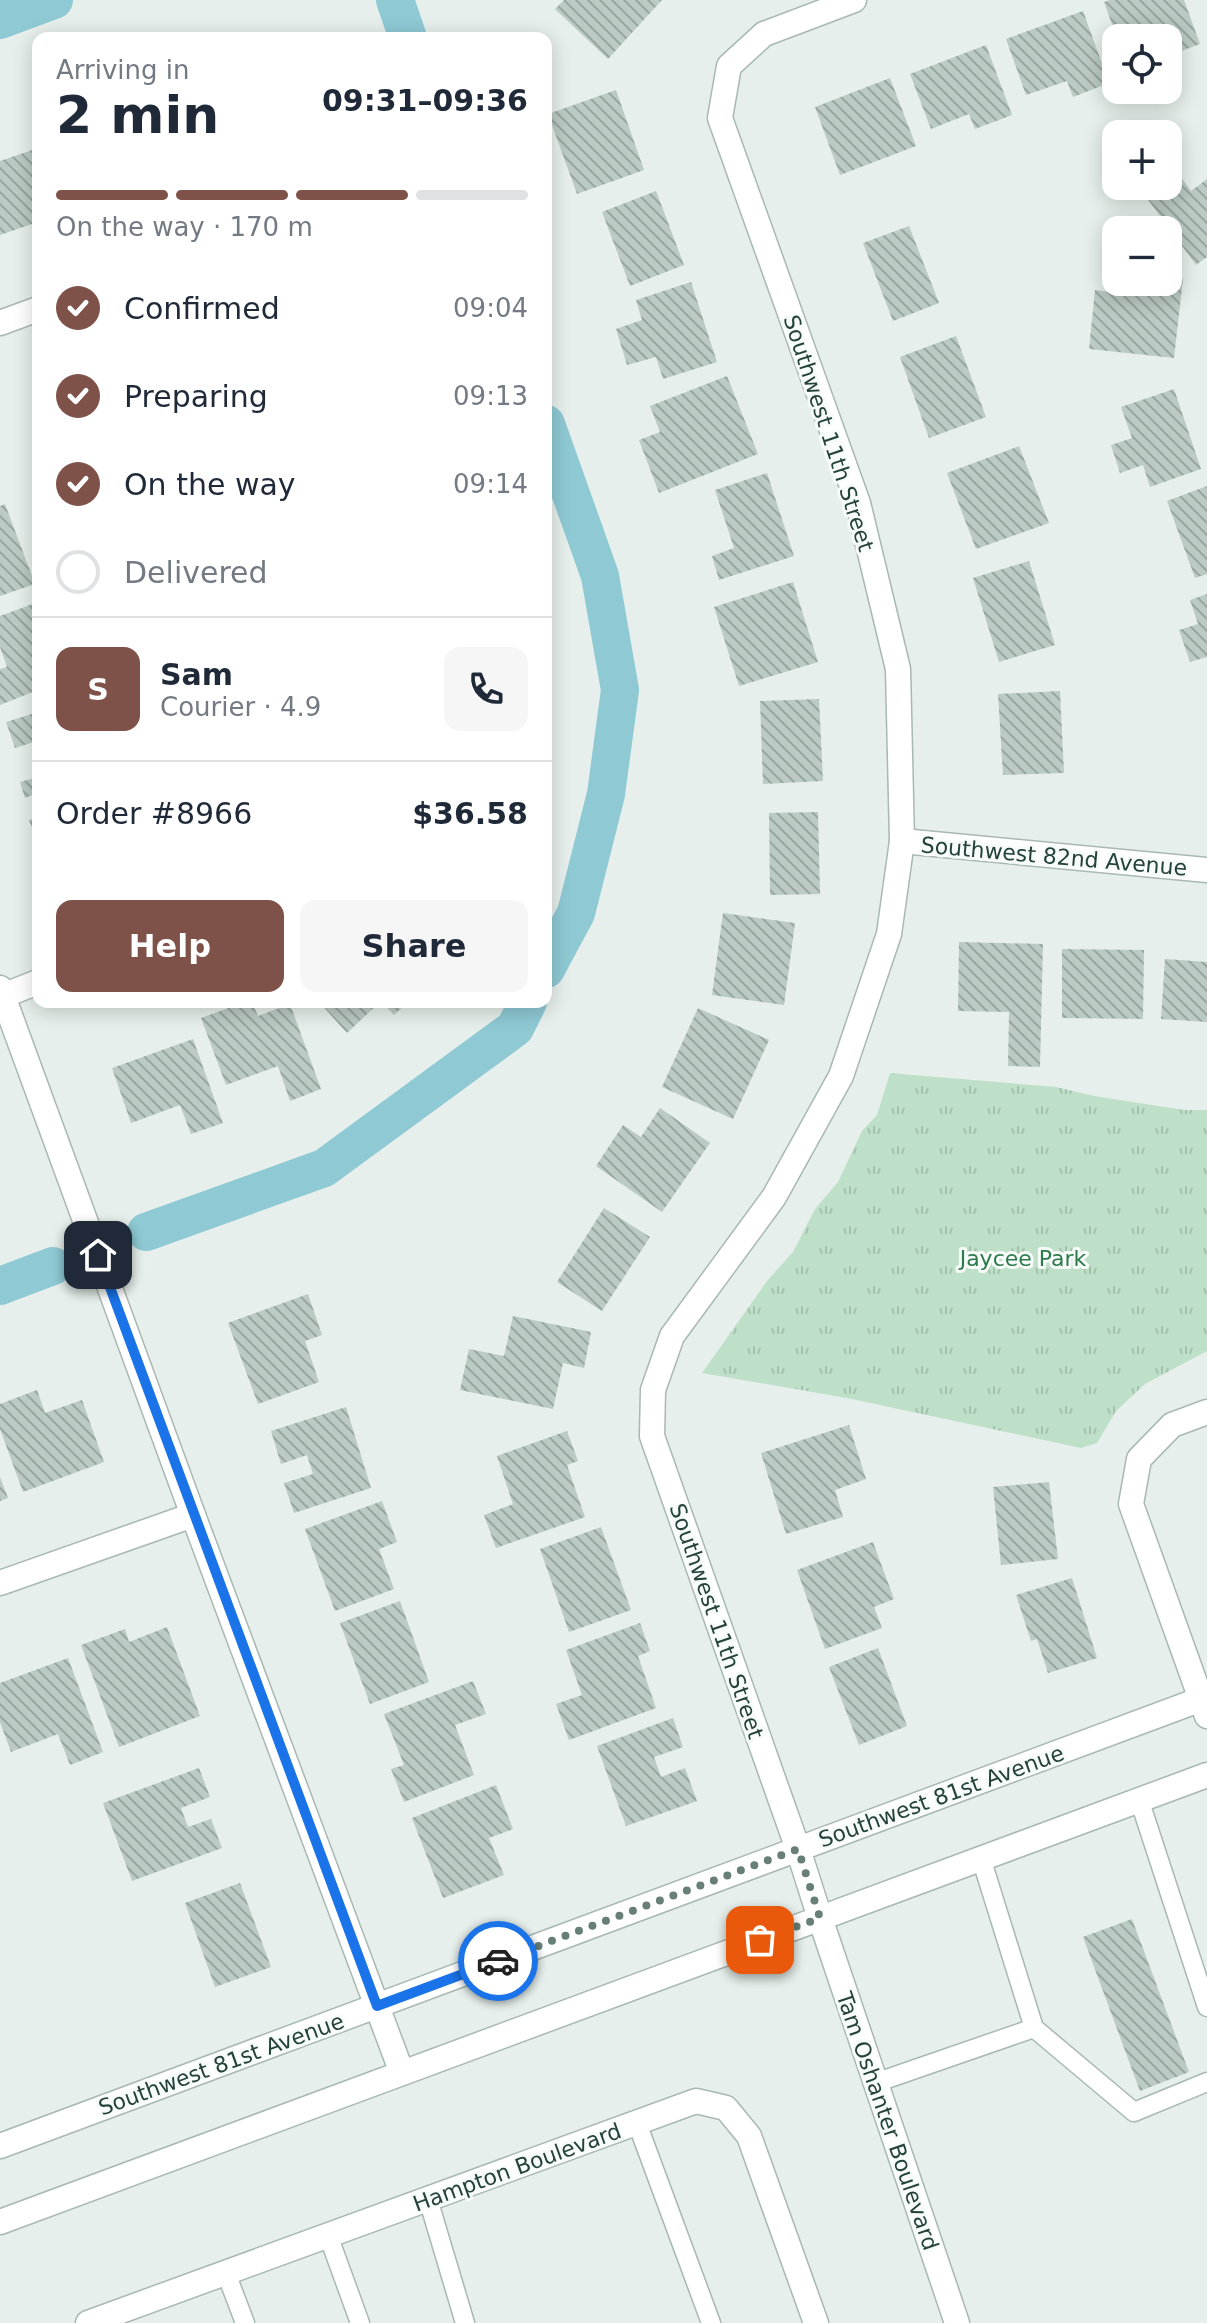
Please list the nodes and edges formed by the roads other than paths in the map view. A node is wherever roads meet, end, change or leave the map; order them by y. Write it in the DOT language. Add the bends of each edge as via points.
graph roads {
  1 [pos="854,0"];
  2 [pos="32,311"];
  3 [pos="0,323"];
  4 [pos="902,841"];
  5 [pos="1207,870"];
  6 [pos="32,984"];
  7 [pos="1,994"];
  8 [pos="1207,1412"];
  9 [pos="193,1515"];
  10 [pos="0,1583"];
  11 [pos="1205,1704"];
  12 [pos="1207,1775"];
  13 [pos="1139,1799"];
  14 [pos="798,1849"];
  15 [pos="981,1858"];
  16 [pos="820,1918"];
  17 [pos="377,2006"];
  18 [pos="1207,2007"];
  19 [pos="1034,2028"];
  20 [pos="402,2073"];
  21 [pos="1207,2082"];
  22 [pos="875,2083"];
  23 [pos="637,2123"];
  24 [pos="0,2146"];
  25 [pos="428,2199"];
  26 [pos="0,2222"];
  27 [pos="328,2235"];
  28 [pos="226,2273"];
  29 [pos="88,2323"];
  30 [pos="245,2323"];
  31 [pos="360,2323"];
  32 [pos="465,2323"];
  33 [pos="711,2323"];
  34 [pos="816,2323"];
  35 [pos="957,2323"];
  1 -- 4 [label="street, Southwest 11th Street" via="764,34 729,66 720,118 858,503 898,669"];
  2 -- 3 [label="street"];
  4 -- 5 [label="street, Southwest 82nd Avenue"];
  4 -- 14 [label="street, Southwest 11th Street" via="889,934 841,1076 774,1197 672,1336 653,1390 652,1436"];
  6 -- 7 [label="street"];
  7 -- 9 [label="street"];
  8 -- 11 [label="street" via="1172,1425 1139,1459 1131,1504"];
  9 -- 10 [label="street"];
  9 -- 17 [label="street"];
  11 -- 14 [label="street, Southwest 81st Avenue"];
  12 -- 13 [label="street"];
  13 -- 15 [label="street"];
  13 -- 18 [label="lane"];
  14 -- 16 [label="street, Southwest 11th Street"];
  14 -- 17 [label="street, Southwest 81st Avenue"];
  15 -- 16 [label="street"];
  15 -- 19 [label="lane"];
  16 -- 20 [label="street"];
  16 -- 22 [label="street, Tam Oshanter Boulevard"];
  17 -- 20 [label="street"];
  17 -- 24 [label="street, Southwest 81st Avenue"];
  19 -- 21 [label="lane" via="1134,2112"];
  19 -- 22 [label="lane"];
  20 -- 26 [label="street"];
  22 -- 35 [label="street, Tam Oshanter Boulevard"];
  23 -- 25 [label="street, Hampton Boulevard"];
  23 -- 33 [label="lane"];
  23 -- 34 [label="street, Hampton Boulevard" via="696,2101 726,2108 749,2136"];
  25 -- 27 [label="street, Hampton Boulevard"];
  25 -- 32 [label="lane"];
  27 -- 28 [label="street, Hampton Boulevard"];
  27 -- 31 [label="lane"];
  28 -- 29 [label="street, Hampton Boulevard"];
  28 -- 30 [label="lane"];
}
